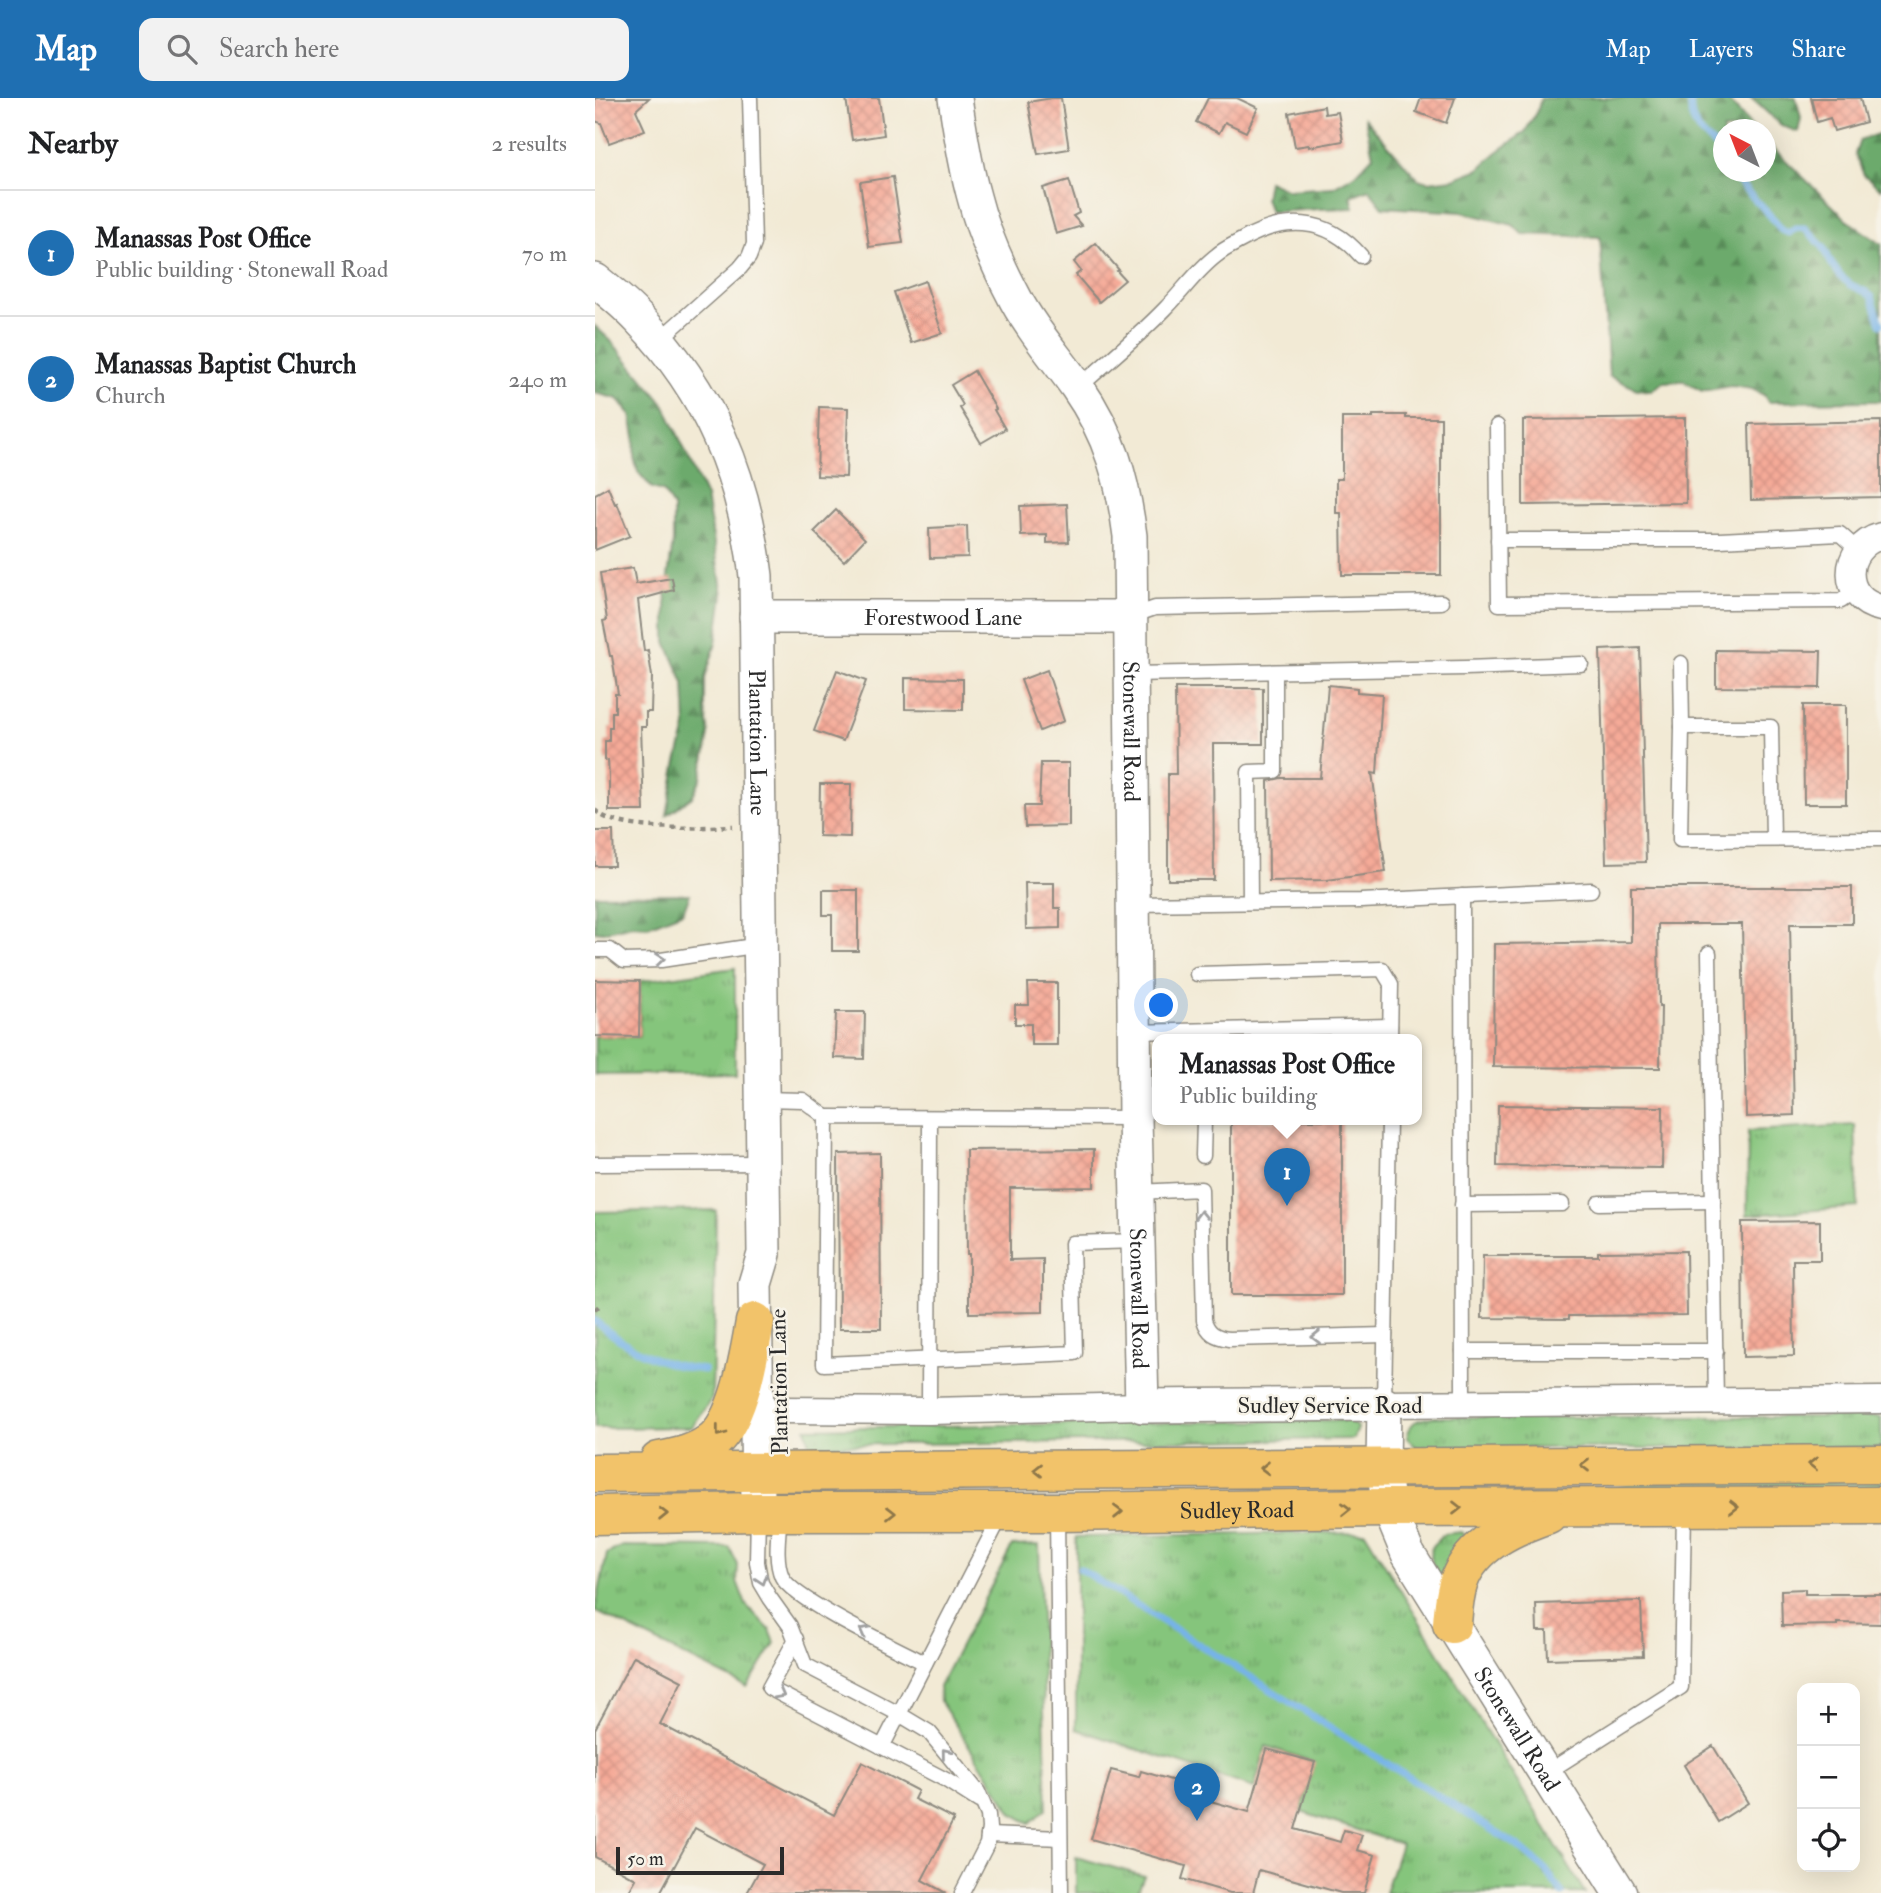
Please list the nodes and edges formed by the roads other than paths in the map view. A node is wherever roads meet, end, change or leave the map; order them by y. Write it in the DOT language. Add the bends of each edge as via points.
graph roads {
  1 [pos="750,98"];
  2 [pos="955,98"];
  3 [pos="1360,256"];
  4 [pos="595,280"];
  5 [pos="658,341"];
  6 [pos="1078,388"];
  7 [pos="1497,426"];
  8 [pos="1881,536"];
  9 [pos="1498,540"];
  10 [pos="1858,550"];
  11 [pos="1855,591"];
  12 [pos="1441,602"];
  13 [pos="1881,608"];
  14 [pos="756,617"];
  15 [pos="1130,617"];
  16 [pos="1681,663"];
  17 [pos="1581,664"];
  18 [pos="1275,671"];
  19 [pos="1130,674"];
  20 [pos="1682,727"];
  21 [pos="1773,839"];
  22 [pos="1881,839"];
  23 [pos="1591,890"];
  24 [pos="1461,896"];
  25 [pos="1250,902"];
  26 [pos="1134,904"];
  27 [pos="760,945"];
  28 [pos="595,950"];
  29 [pos="1709,953"];
  30 [pos="1197,974"];
  31 [pos="1135,1032"];
  32 [pos="1390,1033"];
  33 [pos="1183,1034"];
  34 [pos="1298,1034"];
  35 [pos="762,1099"];
  36 [pos="826,1117"];
  37 [pos="930,1118"];
  38 [pos="1135,1118"];
  39 [pos="1204,1125"];
  40 [pos="1389,1125"];
  41 [pos="1203,1156"];
  42 [pos="763,1163"];
  43 [pos="595,1164"];
  44 [pos="1137,1192"];
  45 [pos="1713,1201"];
  46 [pos="1599,1203"];
  47 [pos="1562,1204"];
  48 [pos="1462,1206"];
  49 [pos="1138,1241"];
  50 [pos="764,1254"];
  51 [pos="755,1322"];
  52 [pos="1385,1335"];
  53 [pos="1463,1351"];
  54 [pos="1716,1351"];
  55 [pos="929,1359"];
  56 [pos="1881,1400"];
  57 [pos="1716,1402"];
  58 [pos="1384,1404"];
  59 [pos="1463,1404"];
  60 [pos="1142,1406"];
  61 [pos="780,1410"];
  62 [pos="929,1411"];
  63 [pos="1881,1464"];
  64 [pos="1383,1466"];
  65 [pos="769,1471"];
  66 [pos="605,1473"];
  67 [pos="1881,1506"];
  68 [pos="1389,1508"];
  69 [pos="1573,1508"];
  70 [pos="1684,1508"];
  71 [pos="769,1512"];
  72 [pos="1057,1512"];
  73 [pos="1002,1513"];
  74 [pos="595,1515"];
  75 [pos="1452,1624"];
  76 [pos="796,1639"];
  77 [pos="925,1664"];
  78 [pos="899,1714"];
  79 [pos="882,1747"];
  80 [pos="1546,1773"];
  81 [pos="983,1803"];
  82 [pos="988,1835"];
  83 [pos="1060,1838"];
  84 [pos="962,1893"];
  85 [pos="1061,1893"];
  86 [pos="1621,1893"];
  1 -- 5 [label="lane" via="754,244 740,268"];
  2 -- 6 [label="street, Stonewall Road" via="974,198 994,256 1044,344"];
  3 -- 6 [label="lane" via="1324,229 1303,224 1265,228 1219,253"];
  4 -- 5 [label="street, Plantation Lane"];
  5 -- 14 [label="street, Plantation Lane" via="706,408 740,490 756,576"];
  6 -- 15 [label="street, Stonewall Road" via="1100,424 1125,497"];
  7 -- 9 [label="lane"];
  8 -- 10 [label="street"];
  9 -- 10 [label="lane" via="1720,540 1840,534"];
  9 -- 11 [label="lane" via="1499,604 1841,601"];
  10 -- 11 [label="street" via="1850,570"];
  11 -- 13 [label="street" via="1868,604"];
  12 -- 15 [label="lane" via="1155,608"];
  14 -- 15 [label="street, Forestwood Lane"];
  14 -- 27 [label="street, Plantation Lane"];
  15 -- 19 [label="street, Stonewall Road"];
  16 -- 20 [label="lane"];
  17 -- 18 [label="lane"];
  18 -- 19 [label="lane"];
  18 -- 25 [label="lane" via="1275,771 1249,772"];
  19 -- 26 [label="street, Stonewall Road"];
  20 -- 21 [label="lane" via="1771,727"];
  20 -- 21 [label="lane" via="1680,840"];
  21 -- 22 [label="lane"];
  23 -- 24 [label="lane"];
  24 -- 25 [label="lane"];
  24 -- 48 [label="lane"];
  25 -- 26 [label="lane"];
  26 -- 31 [label="street, Stonewall Road"];
  28 -- 27 [label="lane, one-way" via="610,950 624,961 661,960"];
  27 -- 35 [label="street, Plantation Lane"];
  29 -- 45 [label="lane"];
  30 -- 32 [label="lane" via="1382,969 1391,984"];
  31 -- 33 [label="lane"];
  31 -- 38 [label="street, Stonewall Road"];
  32 -- 34 [label="lane"];
  35 -- 36 [label="lane" via="803,1100"];
  35 -- 42 [label="street, Plantation Lane"];
  36 -- 37 [label="lane"];
  36 -- 55 [label="lane" via="824,1364"];
  37 -- 38 [label="lane"];
  37 -- 55 [label="lane"];
  38 -- 44 [label="street, Stonewall Road"];
  39 -- 41 [label="lane"];
  40 -- 52 [label="lane"];
  42 -- 43 [label="lane"];
  42 -- 50 [label="street, Plantation Lane"];
  44 -- 49 [label="street, Stonewall Road"];
  52 -- 44 [label="lane, one-way" via="1229,1339 1212,1334 1203,1320 1201,1189"];
  45 -- 46 [label="lane"];
  45 -- 54 [label="lane"];
  47 -- 48 [label="lane"];
  48 -- 53 [label="lane"];
  49 -- 55 [label="lane" via="1072,1243 1075,1353"];
  49 -- 60 [label="street, Stonewall Road"];
  50 -- 51 [label="street, Plantation Lane" via="755,1284"];
  50 -- 61 [label="street, Plantation Lane" via="778,1288"];
  51 -- 65 [label="street, Plantation Lane"];
  51 -- 66 [label="main road, one-way" via="739,1394 718,1437 684,1457"];
  52 -- 58 [label="lane"];
  53 -- 54 [label="lane"];
  53 -- 59 [label="lane"];
  54 -- 57 [label="lane"];
  55 -- 62 [label="lane"];
  56 -- 57 [label="street, Sudley Service Road"];
  57 -- 59 [label="street, Sudley Service Road"];
  58 -- 59 [label="street, Sudley Service Road"];
  58 -- 60 [label="street, Sudley Service Road"];
  58 -- 64 [label="street, Stonewall Road"];
  60 -- 62 [label="street, Sudley Service Road"];
  61 -- 62 [label="street, Sudley Service Road"];
  61 -- 65 [label="street, Plantation Lane"];
  63 -- 64 [label="main road, Sudley Road, one-way"];
  64 -- 65 [label="main road, Sudley Road, one-way"];
  64 -- 68 [label="street, Stonewall Road"];
  65 -- 66 [label="main road, Sudley Road"];
  65 -- 71 [label="street, Plantation Lane"];
  70 -- 67 [label="main road, Sudley Road, one-way"];
  68 -- 69 [label="main road, Sudley Road, one-way"];
  72 -- 68 [label="main road, Sudley Road, one-way"];
  68 -- 75 [label="street, Stonewall Road" via="1408,1554"];
  69 -- 70 [label="main road, Sudley Road"];
  69 -- 75 [label="main road" via="1504,1533 1477,1553 1459,1581"];
  70 -- 80 [label="lane" via="1681,1687"];
  71 -- 73 [label="main road, Sudley Road, one-way"];
  74 -- 71 [label="main road, Sudley Road, one-way"];
  71 -- 76 [label="lane, one-way" via="757,1562 761,1583"];
  77 -- 71 [label="lane, one-way" via="789,1587 782,1576"];
  72 -- 73 [label="main road, Sudley Road"];
  72 -- 83 [label="lane"];
  73 -- 77 [label="lane"];
  75 -- 80 [label="street, Stonewall Road"];
  76 -- 78 [label="lane" via="805,1665"];
  76 -- 79 [label="lane, one-way" via="769,1688"];
  77 -- 78 [label="lane"];
  78 -- 79 [label="lane"];
  81 -- 78 [label="lane, one-way" via="929,1732"];
  79 -- 81 [label="lane"];
  80 -- 86 [label="street, Stonewall Road"];
  81 -- 82 [label="lane"];
  82 -- 83 [label="lane"];
  82 -- 84 [label="lane"];
  83 -- 85 [label="lane"];
}
